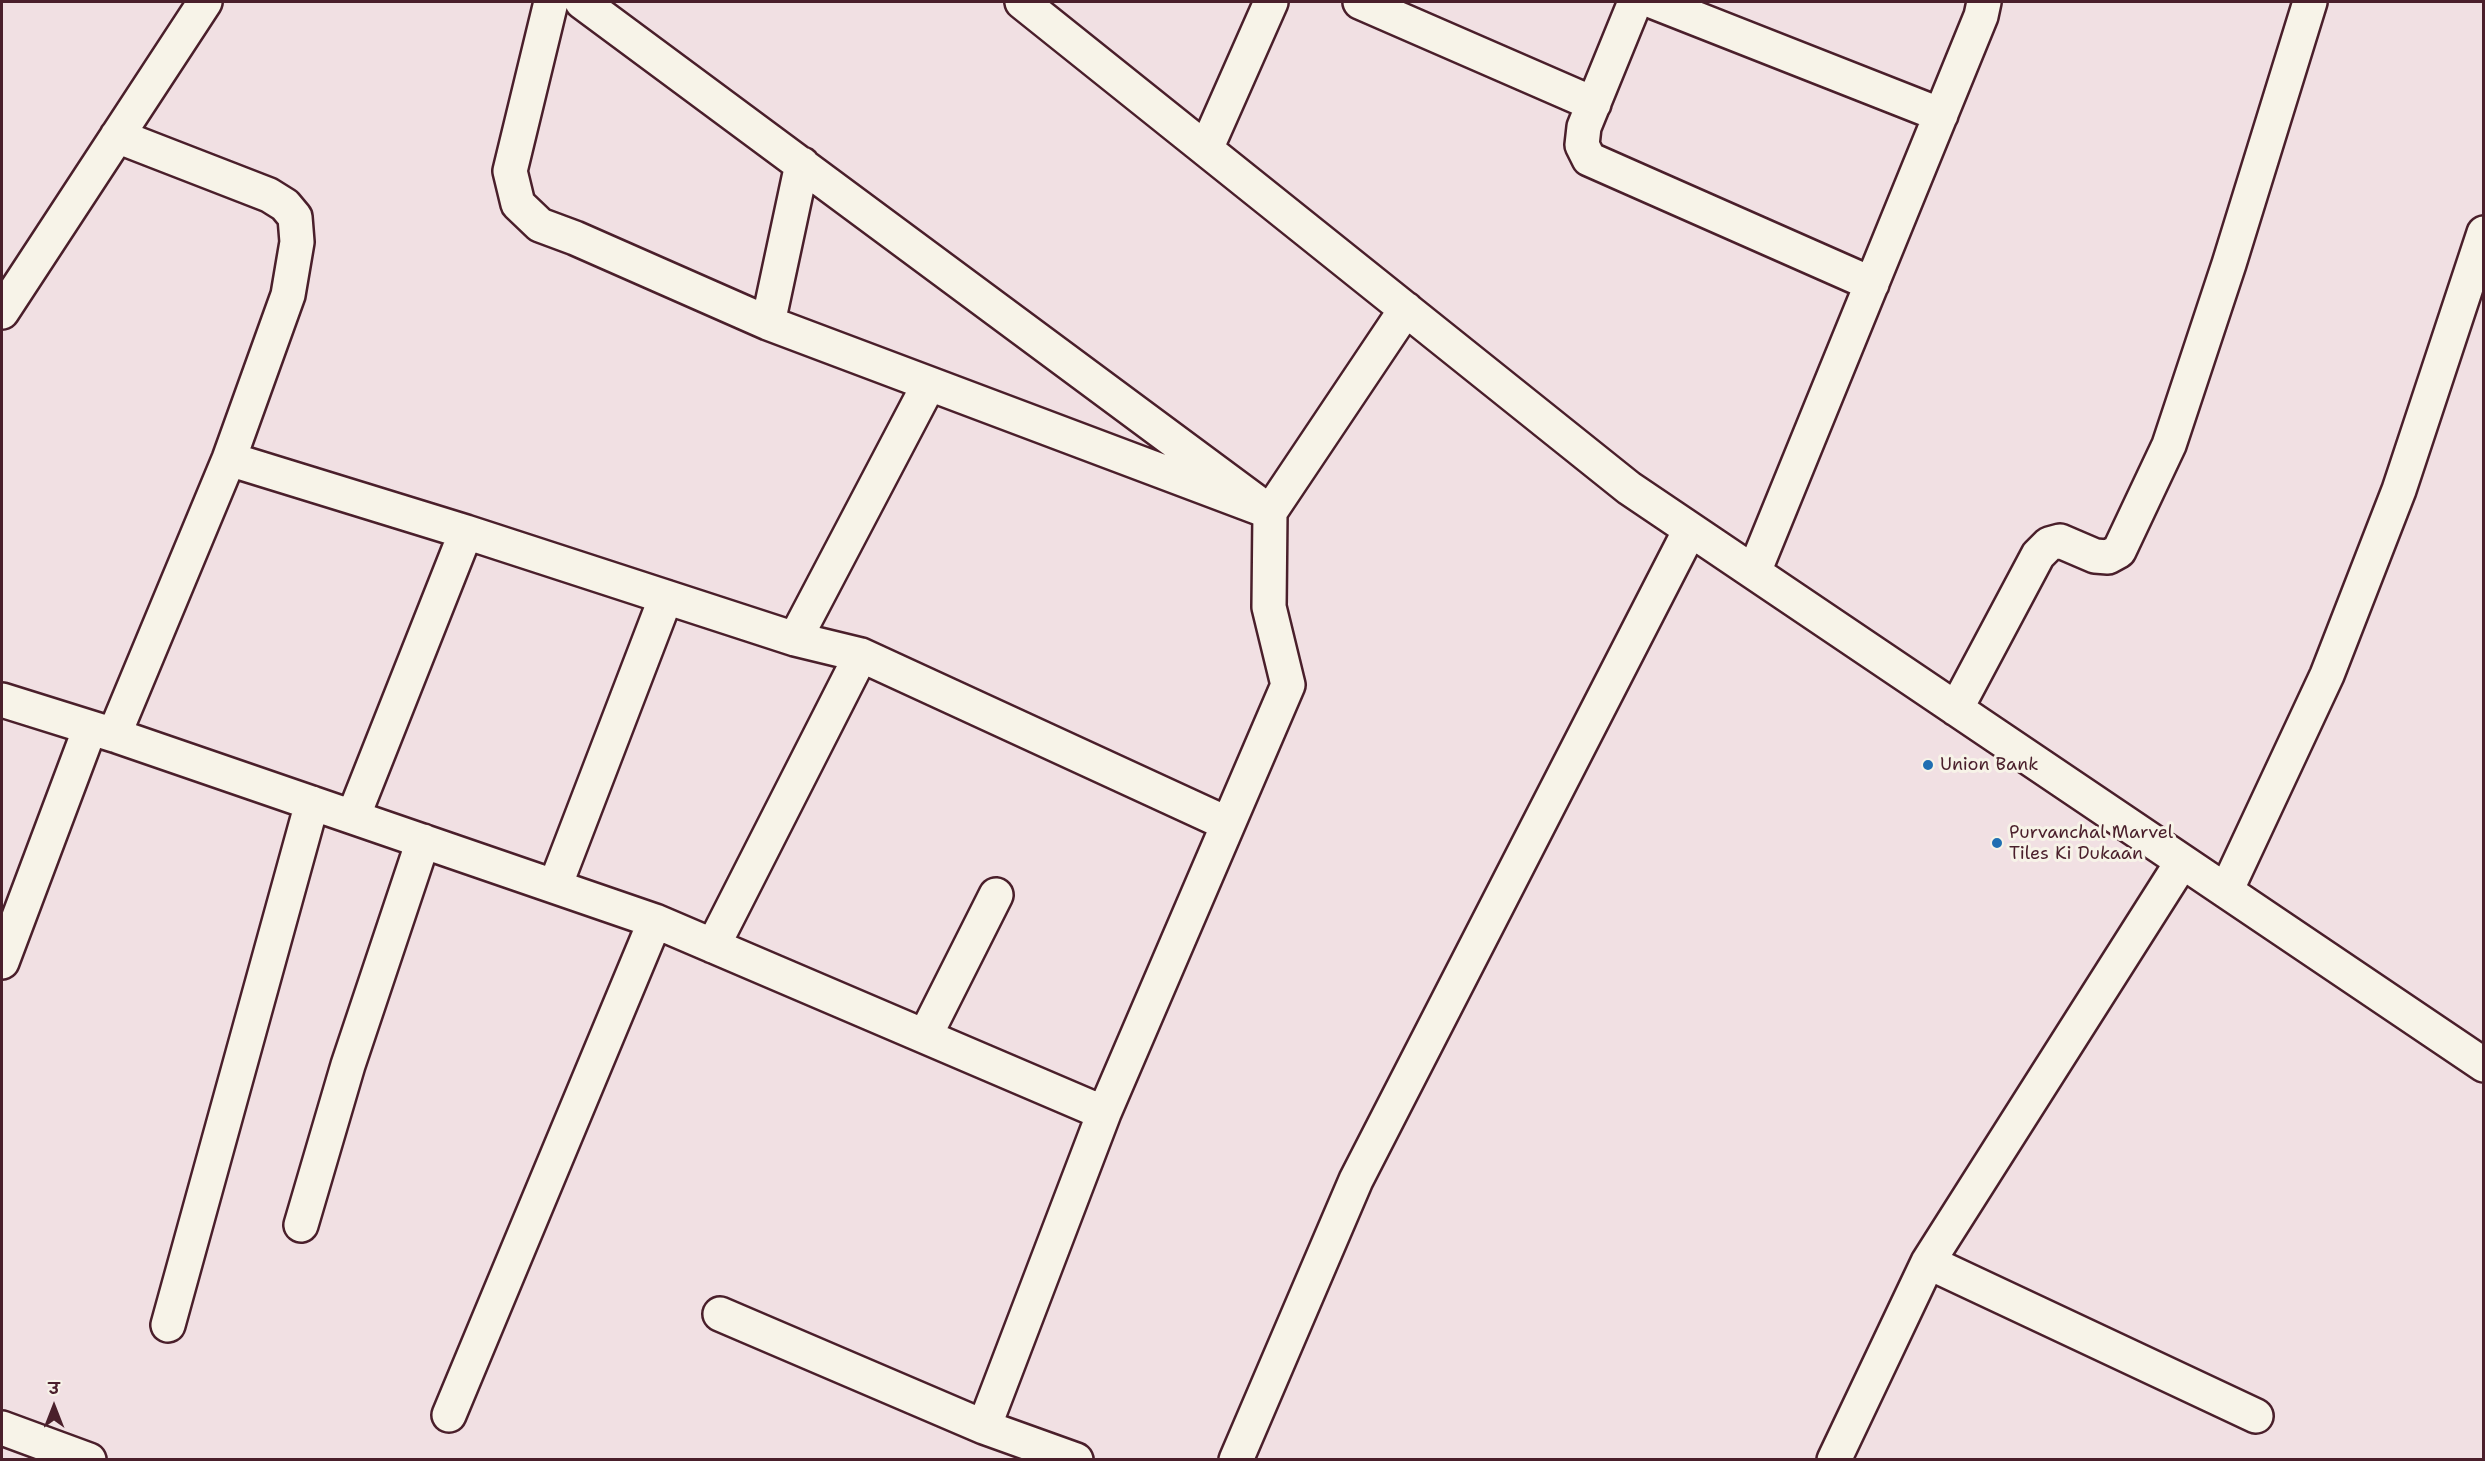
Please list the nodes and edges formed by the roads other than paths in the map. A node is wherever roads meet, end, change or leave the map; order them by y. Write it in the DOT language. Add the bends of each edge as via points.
graph roads {
  1 [pos="205,2"];
  2 [pos="551,2"];
  3 [pos="582,2"];
  4 [pos="1022,2"];
  5 [pos="1271,2"];
  6 [pos="1360,2"];
  7 [pos="1635,2"];
  8 [pos="1654,2"];
  9 [pos="1984,2"];
  10 [pos="2310,2"];
  11 [pos="1594,104"];
  12 [pos="1941,115"];
  13 [pos="117,136"];
  14 [pos="1206,149"];
  15 [pos="802,164"];
  16 [pos="2484,233"];
  17 [pos="1872,284"];
  18 [pos="1406,309"];
  19 [pos="2,312"];
  20 [pos="768,323"];
  21 [pos="929,384"];
  22 [pos="229,459"];
  23 [pos="1270,512"];
  24 [pos="1690,530"];
  25 [pos="466,532"];
  26 [pos="1754,572"];
  27 [pos="666,597"];
  28 [pos="795,639"];
  29 [pos="861,655"];
  30 [pos="2,699"];
  31 [pos="1956,709"];
  32 [pos="102,732"];
  33 [pos="312,803"];
  34 [pos="353,817"];
  35 [pos="1228,824"];
  36 [pos="423,841"];
  37 [pos="2182,862"];
  38 [pos="555,886"];
  39 [pos="2226,891"];
  40 [pos="996,895"];
  41 [pos="655,921"];
  42 [pos="713,946"];
  43 [pos="2,962"];
  44 [pos="925,1036"];
  45 [pos="2484,1065"];
  46 [pos="1104,1113"];
  47 [pos="301,1226"];
  48 [pos="1928,1262"];
  49 [pos="720,1314"];
  50 [pos="168,1325"];
  51 [pos="449,1415"];
  52 [pos="2256,1416"];
  53 [pos="984,1427"];
  54 [pos="2,1429"];
  55 [pos="89,1460"];
  56 [pos="1076,1460"];
  57 [pos="1236,1460"];
  58 [pos="1834,1460"];
  1 -- 13 [label="street"];
  2 -- 20 [label="street" via="510,171 518,204 540,225"];
  3 -- 15 [label="street"];
  4 -- 14 [label="street"];
  5 -- 14 [label="street"];
  6 -- 11 [label="street"];
  7 -- 11 [label="street"];
  8 -- 12 [label="street"];
  9 -- 12 [label="street"];
  10 -- 31 [label="street" via="2169,445 2119,551 2108,557 2096,556 2060,541 2049,544 2038,555"];
  11 -- 17 [label="street" via="1582,137 1589,159"];
  12 -- 17 [label="street"];
  13 -- 19 [label="street"];
  13 -- 22 [label="street" via="269,195 285,205 295,218 297,242 288,295"];
  14 -- 18 [label="street"];
  15 -- 20 [label="street"];
  15 -- 23 [label="street"];
  16 -- 39 [label="street" via="2399,490 2327,675"];
  17 -- 26 [label="street"];
  18 -- 23 [label="street"];
  18 -- 24 [label="street" via="1629,488"];
  20 -- 21 [label="street"];
  21 -- 23 [label="street"];
  21 -- 28 [label="street"];
  22 -- 25 [label="street"];
  22 -- 32 [label="street"];
  23 -- 35 [label="street" via="1269,607 1288,685"];
  24 -- 26 [label="street"];
  24 -- 57 [label="street" via="1356,1180"];
  25 -- 27 [label="street"];
  25 -- 34 [label="street"];
  26 -- 31 [label="street"];
  27 -- 28 [label="street"];
  27 -- 38 [label="street"];
  28 -- 29 [label="street"];
  29 -- 35 [label="street"];
  29 -- 42 [label="street"];
  30 -- 32 [label="street"];
  31 -- 37 [label="street"];
  32 -- 33 [label="street"];
  32 -- 43 [label="street"];
  33 -- 34 [label="street"];
  33 -- 50 [label="street"];
  34 -- 36 [label="street"];
  35 -- 46 [label="street"];
  36 -- 38 [label="street"];
  36 -- 47 [label="street" via="348,1065"];
  37 -- 39 [label="street"];
  37 -- 48 [label="street"];
  38 -- 41 [label="street"];
  39 -- 45 [label="street"];
  40 -- 44 [label="street"];
  41 -- 42 [label="street"];
  41 -- 51 [label="street"];
  42 -- 44 [label="street"];
  44 -- 46 [label="street"];
  46 -- 53 [label="street"];
  48 -- 52 [label="street"];
  48 -- 58 [label="street"];
  49 -- 53 [label="street"];
  53 -- 56 [label="street"];
  54 -- 55 [label="street"];
}
